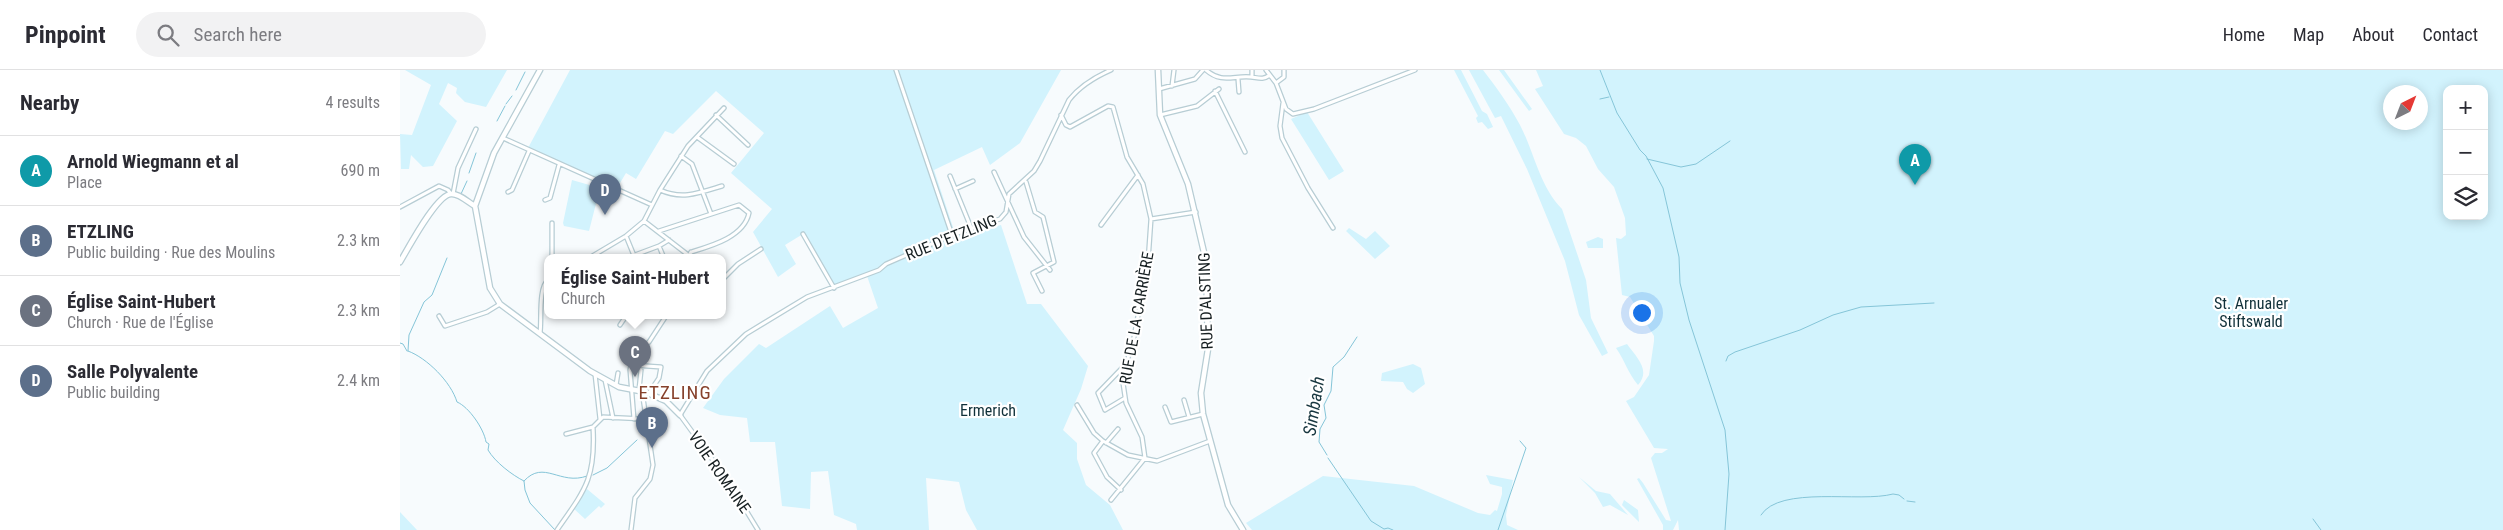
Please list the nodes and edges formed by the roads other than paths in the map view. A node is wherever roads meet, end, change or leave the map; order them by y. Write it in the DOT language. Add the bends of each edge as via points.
graph roads {
  1 [pos="540,70"];
  2 [pos="896,70"];
  3 [pos="1111,70"];
  4 [pos="1158,70"];
  5 [pos="1174,70"];
  6 [pos="1204,70"];
  7 [pos="1252,70"];
  8 [pos="1266,70"];
  9 [pos="1284,70"];
  10 [pos="1415,70"];
  11 [pos="1270,75"];
  12 [pos="1252,77"];
  13 [pos="1238,79"];
  14 [pos="1276,83"];
  15 [pos="1172,86"];
  16 [pos="1158,89"];
  17 [pos="1219,89"];
  18 [pos="1215,91"];
  19 [pos="1239,92"];
  20 [pos="1283,102"];
  21 [pos="724,108"];
  22 [pos="1061,114"];
  23 [pos="716,115"];
  24 [pos="1160,115"];
  25 [pos="476,129"];
  26 [pos="697,137"];
  27 [pos="503,138"];
  28 [pos="748,145"];
  29 [pos="529,151"];
  30 [pos="1245,152"];
  31 [pos="682,156"];
  32 [pos="734,164"];
  33 [pos="559,165"];
  34 [pos="994,172"];
  35 [pos="1138,175"];
  36 [pos="950,176"];
  37 [pos="973,180"];
  38 [pos="1026,182"];
  39 [pos="722,186"];
  40 [pos="955,189"];
  41 [pos="660,190"];
  42 [pos="703,191"];
  43 [pos="508,192"];
  44 [pos="452,194"];
  45 [pos="545,200"];
  46 [pos="1007,200"];
  47 [pos="652,205"];
  48 [pos="475,206"];
  49 [pos="400,207"];
  50 [pos="1196,212"];
  51 [pos="711,214"];
  52 [pos="1151,219"];
  53 [pos="644,221"];
  54 [pos="552,223"];
  55 [pos="1102,225"];
  56 [pos="1334,228"];
  57 [pos="972,230"];
  58 [pos="659,231"];
  59 [pos="803,234"];
  60 [pos="952,235"];
  61 [pos="626,236"];
  62 [pos="669,240"];
  63 [pos="659,246"];
  64 [pos="761,249"];
  65 [pos="552,254"];
  66 [pos="595,254"];
  67 [pos="634,254"];
  68 [pos="640,254"];
  69 [pos="662,254"];
  70 [pos="686,254"];
  71 [pos="691,254"];
  72 [pos="400,262"];
  73 [pos="1048,269"];
  74 [pos="726,276"];
  75 [pos="544,283"];
  76 [pos="834,288"];
  77 [pos="1042,291"];
  78 [pos="500,304"];
  79 [pos="439,316"];
  80 [pos="624,319"];
  81 [pos="664,319"];
  82 [pos="620,325"];
  83 [pos="540,334"];
  84 [pos="632,365"];
  85 [pos="1125,365"];
  86 [pos="641,370"];
  87 [pos="618,373"];
  88 [pos="595,374"];
  89 [pos="605,380"];
  90 [pos="616,385"];
  91 [pos="631,389"];
  92 [pos="640,391"];
  93 [pos="649,394"];
  94 [pos="1124,398"];
  95 [pos="1184,400"];
  96 [pos="1078,405"];
  97 [pos="1165,407"];
  98 [pos="1203,414"];
  99 [pos="680,415"];
  100 [pos="1190,417"];
  101 [pos="613,418"];
  102 [pos="600,419"];
  103 [pos="634,419"];
  104 [pos="644,420"];
  105 [pos="593,427"];
  106 [pos="1118,430"];
  107 [pos="566,434"];
  108 [pos="1210,441"];
  109 [pos="1105,442"];
  110 [pos="1145,458"];
  111 [pos="1121,490"];
  112 [pos="1111,500"];
  113 [pos="557,530"];
  114 [pos="631,530"];
  115 [pos="758,530"];
  116 [pos="1243,530"];
  1 -- 27 [label="street"];
  2 -- 60 [label="street"];
  3 -- 22 [label="street, RUE D'ETZLING" via="1075,92"];
  4 -- 16 [label="street, RUE D'ALSTING"];
  5 -- 15 [label="street"];
  6 -- 13 [label="street" via="1222,81"];
  6 -- 15 [label="street" via="1196,79"];
  7 -- 12 [label="street"];
  8 -- 11 [label="street"];
  9 -- 14 [label="street" via="1284,78"];
  10 -- 20 [label="street" via="1295,114 1288,113"];
  11 -- 12 [label="street" via="1263,79"];
  11 -- 14 [label="street"];
  12 -- 13 [label="street"];
  13 -- 19 [label="street"];
  14 -- 20 [label="street"];
  15 -- 16 [label="street"];
  16 -- 24 [label="street, RUE D'ALSTING"];
  17 -- 18 [label="street"];
  18 -- 24 [label="street" via="1197,106"];
  18 -- 30 [label="street"];
  20 -- 56 [label="street" via="1282,138 1308,188"];
  21 -- 23 [label="street"];
  22 -- 35 [label="street, RUE DE LA CARRIÈRE" via="1070,127 1108,106 1113,108 1127,157"];
  22 -- 46 [label="street, RUE D'ETZLING" via="1046,151"];
  23 -- 26 [label="street"];
  23 -- 28 [label="street"];
  24 -- 50 [label="street, RUE D'ALSTING" via="1184,171"];
  25 -- 44 [label="street" via="458,168"];
  26 -- 31 [label="street"];
  26 -- 32 [label="street"];
  27 -- 29 [label="street"];
  27 -- 48 [label="street" via="488,166"];
  29 -- 33 [label="street"];
  29 -- 43 [label="street" via="512,190"];
  31 -- 41 [label="street"];
  31 -- 42 [label="street" via="692,164"];
  33 -- 45 [label="street" via="550,198"];
  33 -- 47 [label="street"];
  34 -- 46 [label="street"];
  35 -- 52 [label="street, RUE DE LA CARRIÈRE"];
  35 -- 55 [label="street"];
  36 -- 40 [label="street"];
  37 -- 40 [label="street"];
  38 -- 73 [label="street" via="1035,212 1043,217 1054,262"];
  39 -- 42 [label="street"];
  40 -- 57 [label="street"];
  41 -- 42 [label="street" via="674,196"];
  41 -- 47 [label="street"];
  42 -- 51 [label="street"];
  44 -- 48 [label="street"];
  44 -- 49 [label="street" via="439,186"];
  44 -- 72 [label="street" via="446,195 432,211"];
  46 -- 57 [label="street, RUE D'ETZLING" via="1006,212 1000,219"];
  46 -- 73 [label="street" via="1024,237"];
  47 -- 53 [label="street"];
  48 -- 78 [label="street" via="490,288"];
  50 -- 52 [label="street"];
  50 -- 98 [label="street, RUE D'ALSTING" via="1207,269 1208,349 1201,393"];
  51 -- 58 [label="street"];
  51 -- 71 [label="street" via="739,205 749,212 748,218 729,238"];
  52 -- 85 [label="street, RUE DE LA CARRIÈRE" via="1148,262 1132,348"];
  53 -- 58 [label="street"];
  53 -- 61 [label="street"];
  54 -- 65 [label="street"];
  57 -- 60 [label="street, RUE D'ETZLING"];
  58 -- 62 [label="street"];
  59 -- 76 [label="street"];
  60 -- 76 [label="street, RUE D'ETZLING"];
  61 -- 66 [label="street"];
  61 -- 67 [label="street"];
  62 -- 63 [label="street"];
  62 -- 70 [label="street"];
  63 -- 68 [label="street"];
  63 -- 69 [label="street"];
  64 -- 74 [label="street"];
  73 -- 77 [label="street" via="1033,273"];
  75 -- 83 [label="street"];
  76 -- 99 [label="street, RUE D'ETZLING" via="807,297 751,330 707,371"];
  78 -- 79 [label="street" via="445,326"];
  78 -- 83 [label="street"];
  80 -- 82 [label="street"];
  81 -- 84 [label="street" via="649,342 634,355"];
  83 -- 88 [label="street"];
  84 -- 91 [label="street"];
  84 -- 93 [label="street" via="661,367 659,378"];
  85 -- 94 [label="street, RUE DE LA CARRIÈRE"];
  85 -- 94 [label="street" via="1098,393 1105,410"];
  86 -- 92 [label="street"];
  87 -- 90 [label="street"];
  88 -- 89 [label="street"];
  88 -- 102 [label="street"];
  89 -- 90 [label="street"];
  89 -- 101 [label="street"];
  90 -- 91 [label="street"];
  91 -- 92 [label="street"];
  91 -- 103 [label="street"];
  92 -- 93 [label="street"];
  92 -- 104 [label="street"];
  93 -- 99 [label="street" via="666,401"];
  94 -- 110 [label="street, RUE DE LA CARRIÈRE" via="1142,437"];
  95 -- 100 [label="street"];
  96 -- 109 [label="street" via="1086,423"];
  97 -- 100 [label="street" via="1171,422"];
  98 -- 100 [label="street"];
  98 -- 108 [label="street, RUE D'ALSTING"];
  99 -- 115 [label="street, VOIE ROMAINE"];
  101 -- 102 [label="street"];
  101 -- 103 [label="street"];
  102 -- 105 [label="street"];
  103 -- 104 [label="street"];
  104 -- 114 [label="street" via="653,465 650,479 636,498"];
  105 -- 107 [label="street"];
  105 -- 113 [label="street" via="591,474"];
  106 -- 109 [label="street"];
  108 -- 110 [label="street" via="1157,461"];
  108 -- 116 [label="street, RUE D'ALSTING" via="1228,505"];
  109 -- 110 [label="street" via="1128,455"];
  109 -- 111 [label="street" via="1094,452 1107,477"];
  110 -- 111 [label="street"];
  111 -- 112 [label="street"];
}
